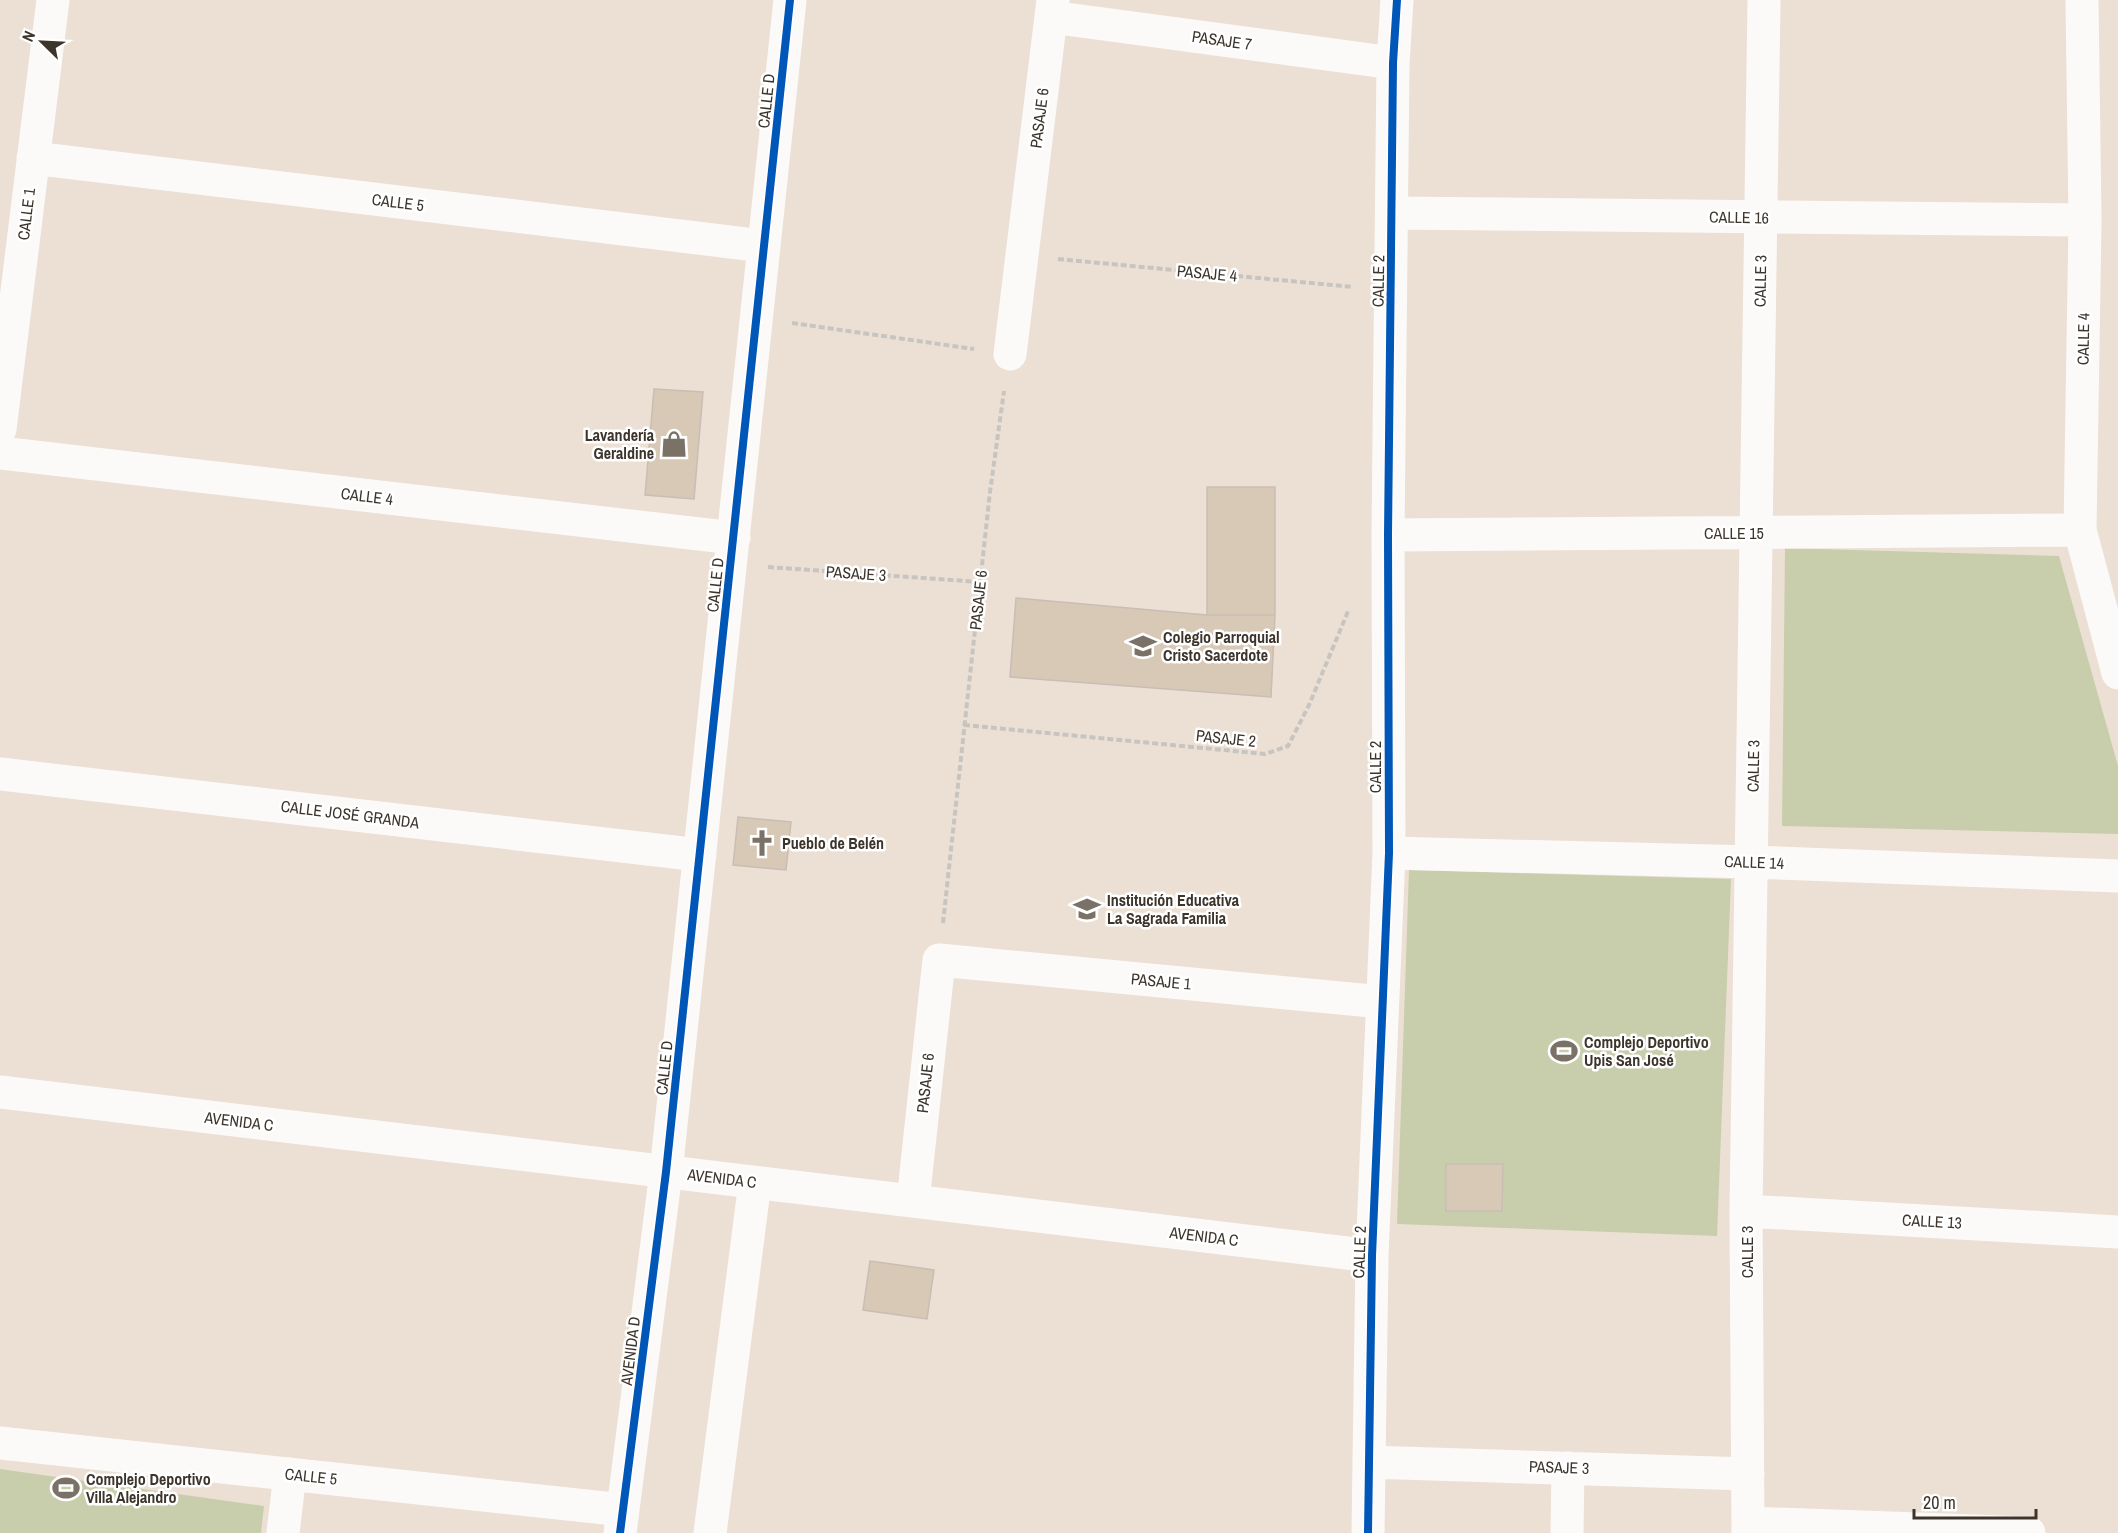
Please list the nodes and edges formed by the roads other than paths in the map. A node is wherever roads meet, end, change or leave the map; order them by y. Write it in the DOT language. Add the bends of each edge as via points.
graph roads {
  1 [pos="53,0"];
  2 [pos="788,0"];
  3 [pos="1397,0"];
  4 [pos="1764,0"];
  5 [pos="2082,0"];
  6 [pos="1052,9"];
  7 [pos="1393,63"];
  8 [pos="33,158"];
  9 [pos="1392,213"];
  10 [pos="1761,217"];
  11 [pos="2085,220"];
  12 [pos="764,246"];
  13 [pos="1010,354"];
  14 [pos="0,429"];
  15 [pos="0,453"];
  16 [pos="2080,530"];
  17 [pos="1756,533"];
  18 [pos="1388,535"];
  19 [pos="733,551"];
  20 [pos="2118,673"];
  21 [pos="0,774"];
  22 [pos="1389,853"];
  23 [pos="700,855"];
  24 [pos="1752,862"];
  25 [pos="2118,876"];
  26 [pos="939,960"];
  27 [pos="1382,1002"];
  28 [pos="0,1092"];
  29 [pos="666,1172"];
  30 [pos="755,1182"];
  31 [pos="913,1201"];
  32 [pos="1746,1211"];
  33 [pos="2118,1232"];
  34 [pos="1372,1256"];
  35 [pos="0,1443"];
  36 [pos="1369,1462"];
  37 [pos="1569,1468"];
  38 [pos="290,1474"];
  39 [pos="1748,1474"];
  40 [pos="621,1521"];
  41 [pos="1748,1528"];
  42 [pos="283,1533"];
  43 [pos="714,1533"];
  44 [pos="1368,1533"];
  45 [pos="1567,1533"];
  46 [pos="2029,1533"];
  1 -- 8 [label="street, CALLE 1"];
  2 -- 12 [label="street, CALLE D"];
  3 -- 7 [label="street, CALLE 2"];
  4 -- 10 [label="street, CALLE 3"];
  5 -- 11 [label="street, CALLE 4"];
  6 -- 7 [label="street, PASAJE 7"];
  6 -- 13 [label="street, PASAJE 6"];
  7 -- 9 [label="street, CALLE 2"];
  8 -- 12 [label="street, CALLE 5"];
  8 -- 14 [label="street, CALLE 1"];
  9 -- 10 [label="street, CALLE 16"];
  9 -- 18 [label="street, CALLE 2"];
  10 -- 11 [label="street, CALLE 16"];
  10 -- 17 [label="street, CALLE 3"];
  11 -- 16 [label="street, CALLE 4"];
  12 -- 19 [label="street, CALLE D"];
  15 -- 19 [label="street, CALLE 4"];
  16 -- 17 [label="street, CALLE 15"];
  16 -- 20 [label="street, CALLE 4"];
  17 -- 18 [label="street, CALLE 15"];
  17 -- 24 [label="street, CALLE 3"];
  18 -- 22 [label="street, CALLE 2"];
  19 -- 23 [label="street, CALLE D"];
  21 -- 23 [label="street, CALLE JOSÉ GRANDA"];
  22 -- 24 [label="street, CALLE 14"];
  22 -- 27 [label="street, CALLE 2"];
  23 -- 29 [label="street, CALLE D"];
  24 -- 25 [label="street, CALLE 14"];
  24 -- 32 [label="street, CALLE 3"];
  26 -- 27 [label="street, PASAJE 1"];
  26 -- 31 [label="street, PASAJE 6"];
  27 -- 34 [label="street, CALLE 2"];
  28 -- 29 [label="street, AVENIDA C"];
  29 -- 30 [label="street, AVENIDA C"];
  29 -- 40 [label="street, AVENIDA D"];
  30 -- 31 [label="street, AVENIDA C"];
  30 -- 43 [label="street"];
  31 -- 34 [label="street, AVENIDA C"];
  32 -- 33 [label="street, CALLE 13"];
  32 -- 39 [label="street, CALLE 3"];
  34 -- 36 [label="street, CALLE 2"];
  35 -- 38 [label="street, CALLE 5"];
  36 -- 37 [label="street, PASAJE 3"];
  36 -- 44 [label="street, CALLE 2"];
  37 -- 39 [label="street, PASAJE 3"];
  37 -- 45 [label="street"];
  38 -- 40 [label="street, CALLE 5"];
  38 -- 42 [label="street"];
  39 -- 41 [label="street, CALLE 3"];
  41 -- 46 [label="street"];
}
